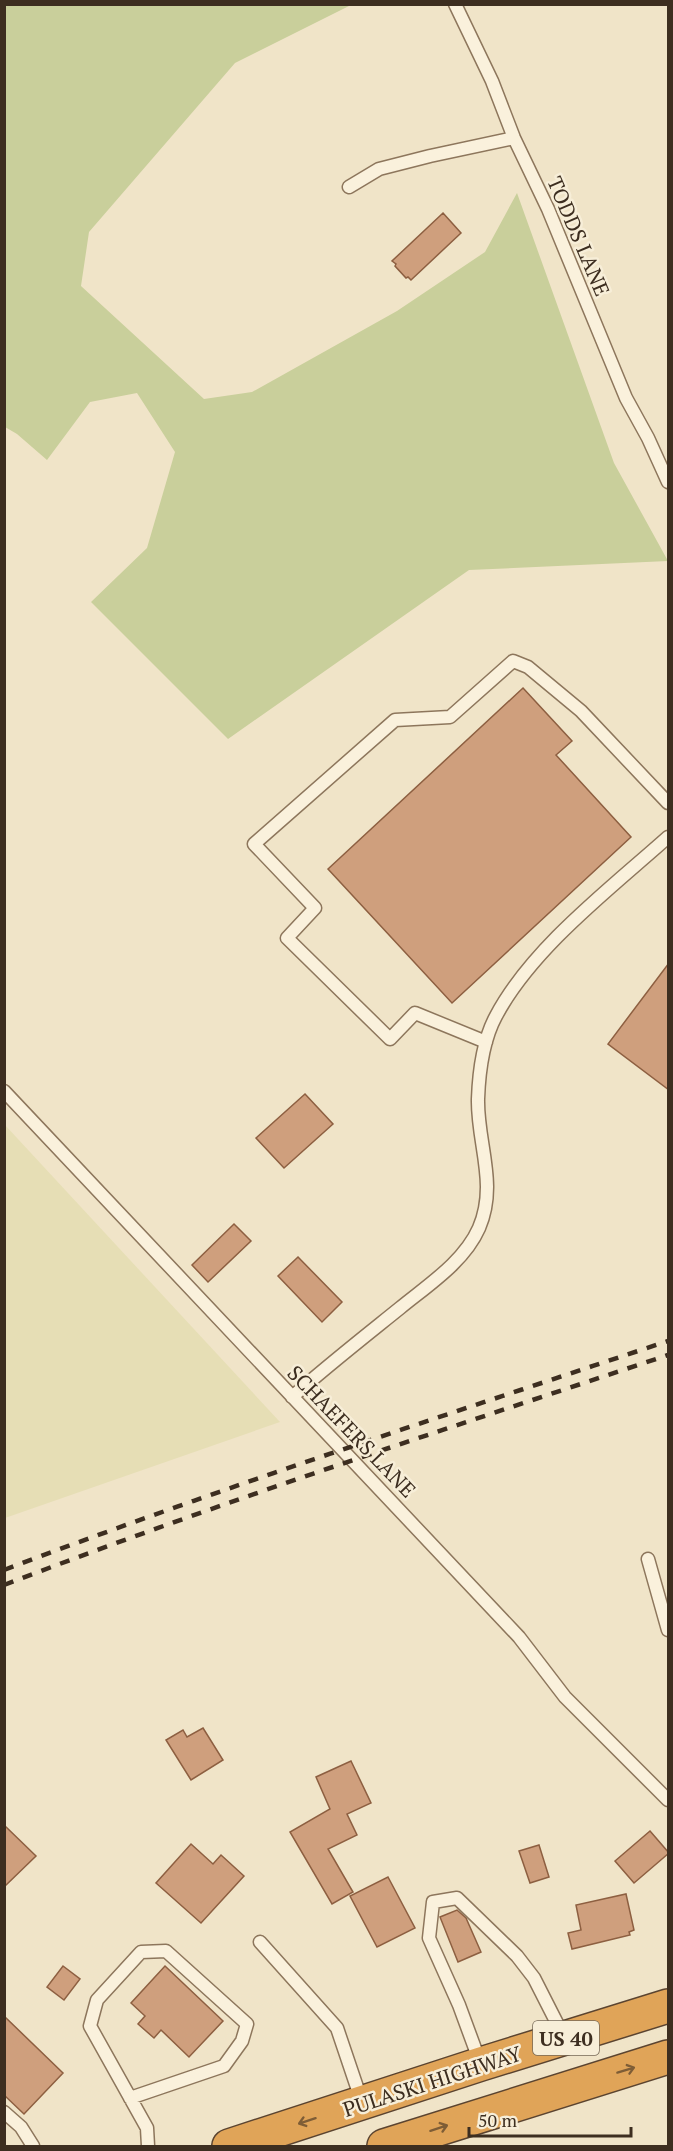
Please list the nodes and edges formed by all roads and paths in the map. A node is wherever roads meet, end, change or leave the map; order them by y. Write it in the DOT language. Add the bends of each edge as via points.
graph roads {
  1 [pos="455,4"];
  2 [pos="514,138"];
  3 [pos="349,188"];
  4 [pos="669,482"];
  5 [pos="669,803"];
  6 [pos="669,837"];
  7 [pos="486,1042"];
  8 [pos="4,1091"];
  9 [pos="291,1397"];
  10 [pos="648,1559"];
  11 [pos="669,1630"];
  12 [pos="669,1800"];
  13 [pos="260,1942"];
  14 [pos="669,2006"];
  15 [pos="564,2038"];
  16 [pos="669,2057"];
  17 [pos="481,2064"];
  18 [pos="130,2098"];
  19 [pos="363,2103"];
  20 [pos="4,2112"];
  21 [pos="33,2146"];
  22 [pos="148,2146"];
  23 [pos="229,2146"];
  24 [pos="384,2146"];
  1 -- 2 [label="lane, TODDS LANE"];
  2 -- 3 [label="lane" via="379,169"];
  2 -- 4 [label="lane, TODDS LANE" via="548,209 626,398"];
  5 -- 7 [label="lane" via="581,711 528,667 513,661 450,717 395,720 254,844 315,908 287,938 390,1039 415,1013"];
  6 -- 7 [label="lane" via="562,932 514,988 496,1016"];
  7 -- 9 [label="lane" via="479,1074 478,1118 486,1155 487,1190 479,1229 466,1250 442,1274"];
  8 -- 9 [label="lane, SCHAEFERS LANE"];
  9 -- 12 [label="lane, SCHAEFERS LANE" via="519,1637 565,1697"];
  10 -- 11 [label="lane"];
  13 -- 19 [label="lane" via="337,2028"];
  14 -- 15 [label="highway, PULASKI HIGHWAY / US 40"];
  15 -- 17 [label="highway, PULASKI HIGHWAY / US 40"];
  15 -- 17 [label="lane" via="534,1978 516,1956 457,1898 433,1902 429,1938"];
  24 -- 16 [label="highway, US 40, one-way"];
  17 -- 19 [label="highway, PULASKI HIGHWAY / US 40"];
  18 -- 18 [label="lane" via="90,2026 97,2000 141,1952 166,1951 247,2024 242,2041 224,2067"];
  18 -- 22 [label="lane" via="147,2128"];
  19 -- 23 [label="highway, PULASKI HIGHWAY / US 40, one-way"];
  20 -- 21 [label="lane" via="21,2127"];
}
